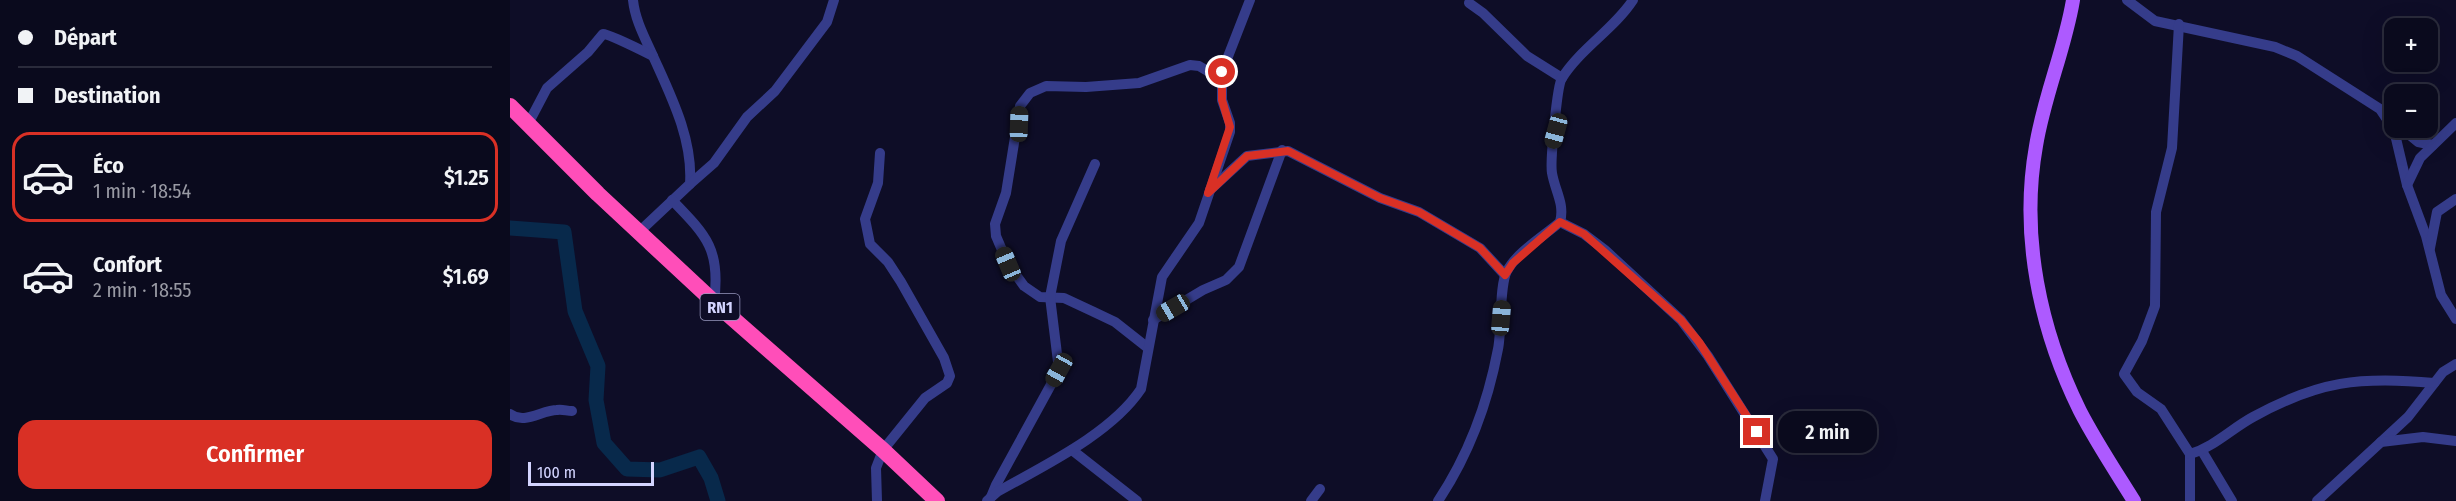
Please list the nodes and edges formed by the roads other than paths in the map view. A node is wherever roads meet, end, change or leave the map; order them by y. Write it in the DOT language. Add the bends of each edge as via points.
graph roads {
  1 [pos="633,0"];
  2 [pos="834,0"];
  3 [pos="1250,0"];
  4 [pos="1633,0"];
  5 [pos="2073,0"];
  6 [pos="2127,0"];
  7 [pos="1469,3"];
  8 [pos="2178,24"];
  9 [pos="653,56"];
  10 [pos="1562,78"];
  11 [pos="1221,79"];
  12 [pos="510,106"];
  13 [pos="2384,114"];
  14 [pos="2456,123"];
  15 [pos="527,126"];
  16 [pos="2397,138"];
  17 [pos="2413,138"];
  18 [pos="2433,145"];
  19 [pos="1282,150"];
  20 [pos="880,153"];
  21 [pos="1095,164"];
  22 [pos="690,184"];
  23 [pos="2407,185"];
  24 [pos="1208,193"];
  25 [pos="672,200"];
  26 [pos="2456,200"];
  27 [pos="1560,222"];
  28 [pos="640,231"];
  29 [pos="2430,251"];
  30 [pos="1505,275"];
  31 [pos="1050,297"];
  32 [pos="714,302"];
  33 [pos="2456,319"];
  34 [pos="1153,320"];
  35 [pos="1148,348"];
  36 [pos="2456,364"];
  37 [pos="2434,383"];
  38 [pos="572,411"];
  39 [pos="510,414"];
  40 [pos="2456,441"];
  41 [pos="2381,442"];
  42 [pos="883,450"];
  43 [pos="1072,450"];
  44 [pos="2202,451"];
  45 [pos="2190,454"];
  46 [pos="1320,489"];
  47 [pos="990,500"];
  48 [pos="877,501"];
  49 [pos="937,501"];
  50 [pos="1137,501"];
  51 [pos="1311,501"];
  52 [pos="1438,501"];
  53 [pos="1765,501"];
  54 [pos="2134,501"];
  55 [pos="2190,501"];
  56 [pos="2232,501"];
  57 [pos="2317,501"];
  1 -- 9 [label="street"];
  2 -- 22 [label="street" via="827,21 775,91 747,117 714,163"];
  3 -- 11 [label="street"];
  4 -- 10 [label="street"];
  5 -- 54 [label="main road" via="2036,144 2032,248 2042,314 2061,370 2082,414"];
  6 -- 8 [label="street" via="2155,21"];
  7 -- 10 [label="street" via="1527,56"];
  8 -- 13 [label="street" via="2297,56 2371,102"];
  8 -- 45 [label="street" via="2172,148 2156,212 2154,313 2124,374 2137,392 2161,409"];
  9 -- 15 [label="street" via="603,34 547,88"];
  9 -- 22 [label="street" via="680,120"];
  10 -- 27 [label="street" via="1551,152 1552,171 1562,202"];
  11 -- 24 [label="street" via="1230,127"];
  11 -- 31 [label="street" via="1190,65 1139,83 1046,86 1030,93 1022,102 1006,193 995,230 1016,278 1034,294"];
  12 -- 15 [label="highway, RN1"];
  14 -- 18 [label="street"];
  15 -- 28 [label="highway, RN1"];
  16 -- 23 [label="street"];
  17 -- 18 [label="street"];
  18 -- 23 [label="street" via="2420,158"];
  19 -- 24 [label="street" via="1247,156"];
  19 -- 30 [label="street" via="1306,158 1380,198 1419,212 1480,248"];
  19 -- 34 [label="street" via="1239,267 1226,280"];
  20 -- 42 [label="street" via="878,183 865,219 870,244 901,282 950,376 947,383 926,398"];
  21 -- 31 [label="street" via="1061,241"];
  22 -- 25 [label="street"];
  23 -- 29 [label="street"];
  24 -- 34 [label="street" via="1198,223 1161,277"];
  25 -- 28 [label="street"];
  25 -- 32 [label="street" via="700,229 712,251 718,276"];
  26 -- 29 [label="street" via="2437,212"];
  27 -- 30 [label="street" via="1513,263"];
  27 -- 53 [label="street" via="1605,250 1659,298 1699,342 1773,459"];
  28 -- 32 [label="highway, RN1"];
  29 -- 33 [label="street" via="2441,295"];
  30 -- 52 [label="street" via="1498,350 1488,388 1468,447"];
  31 -- 35 [label="street" via="1076,303 1115,322"];
  31 -- 47 [label="street" via="1059,370"];
  32 -- 42 [label="highway, RN1"];
  34 -- 35 [label="street"];
  35 -- 43 [label="street" via="1144,381 1136,396"];
  36 -- 37 [label="street"];
  37 -- 41 [label="street" via="2408,417"];
  37 -- 44 [label="street" via="2383,380 2323,385 2253,417"];
  38 -- 39 [label="street" via="555,410 517,418"];
  40 -- 41 [label="street" via="2423,437"];
  41 -- 57 [label="street"];
  42 -- 48 [label="street" via="876,468"];
  42 -- 49 [label="highway, RN1"];
  43 -- 47 [label="street"];
  43 -- 50 [label="street"];
  44 -- 45 [label="street"];
  44 -- 56 [label="street"];
  45 -- 55 [label="street"];
  46 -- 51 [label="street"];
}
